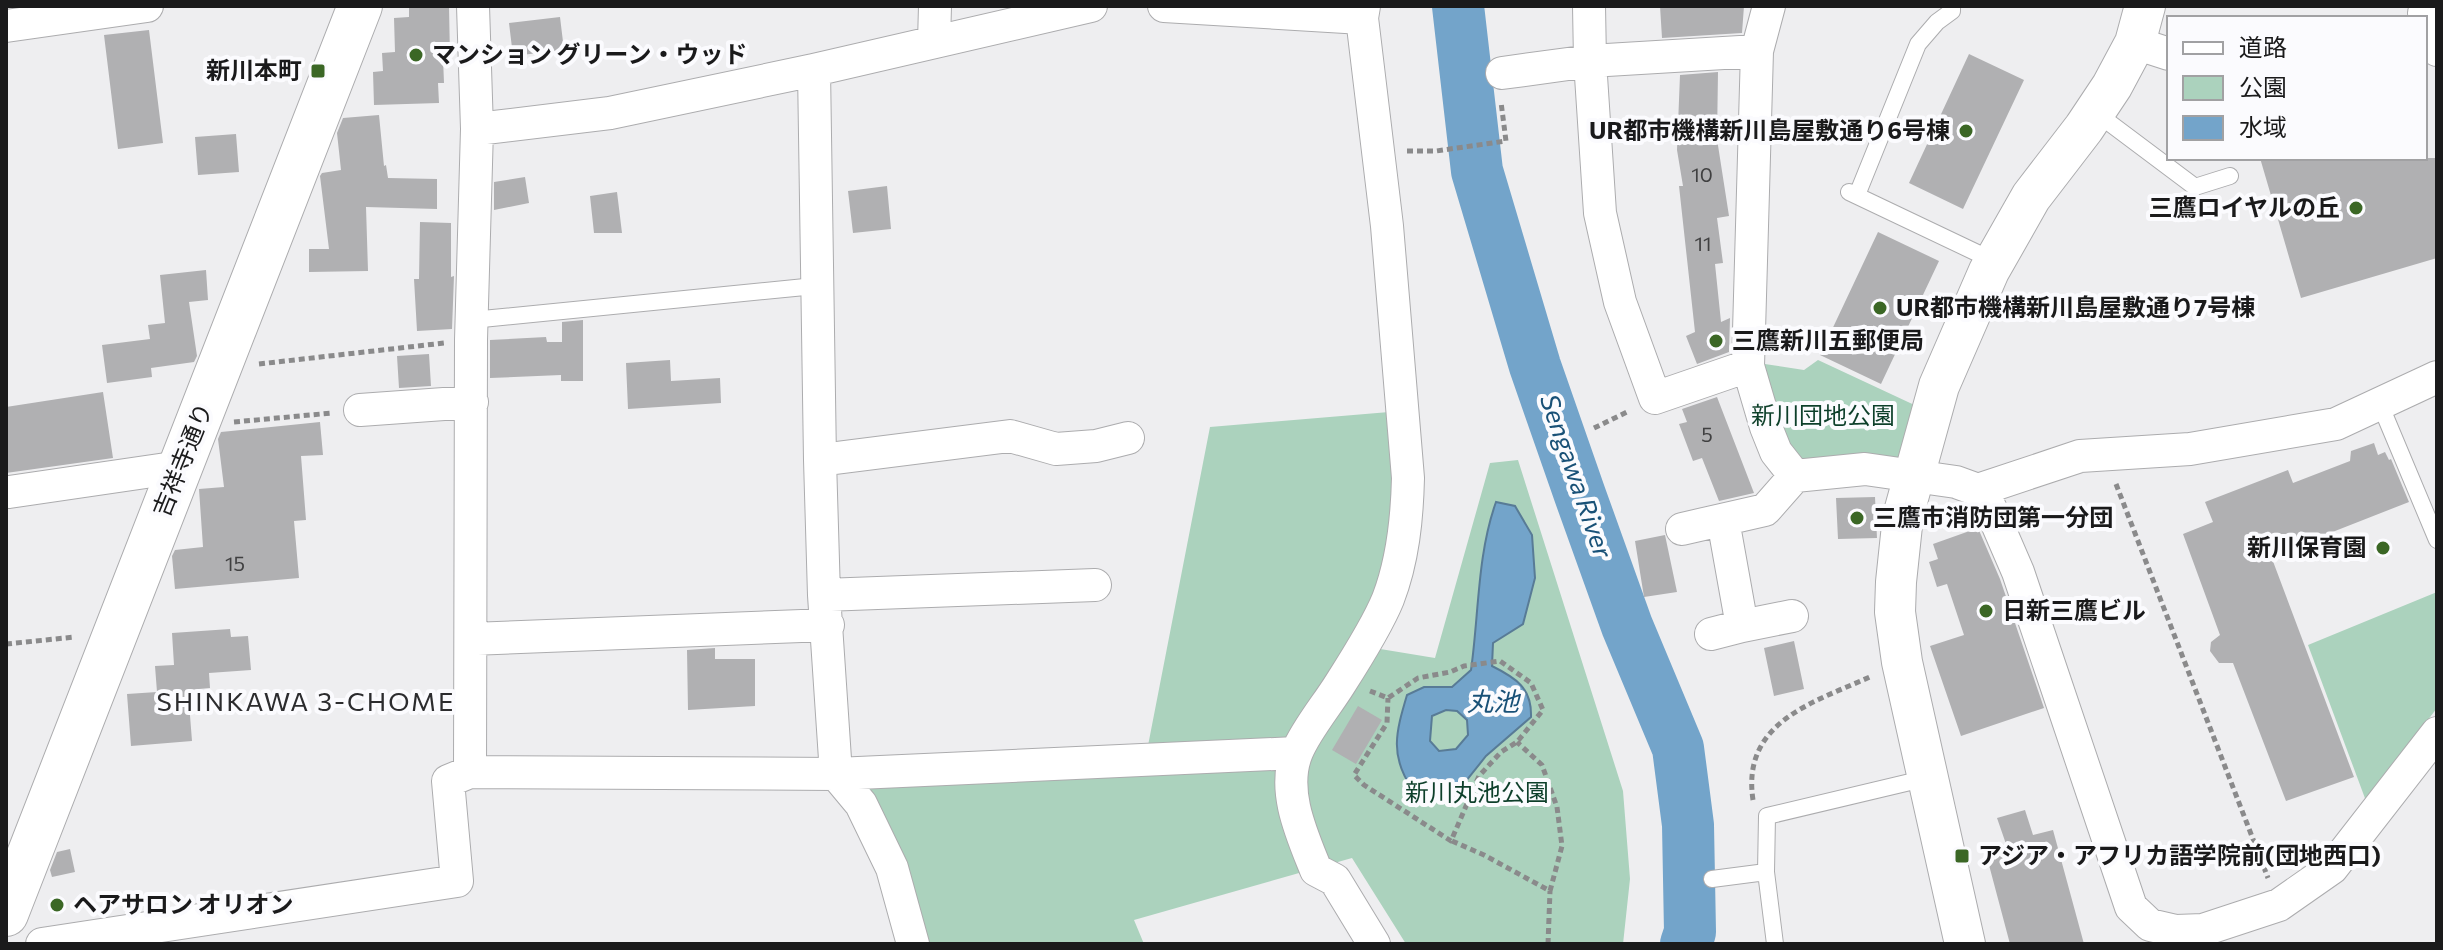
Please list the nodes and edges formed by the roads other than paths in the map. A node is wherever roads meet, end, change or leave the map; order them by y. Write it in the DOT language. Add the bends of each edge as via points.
graph roads {
  1 [pos="360,6"];
  2 [pos="473,6"];
  3 [pos="935,6"];
  4 [pos="1091,6"];
  5 [pos="1164,6"];
  6 [pos="1589,6"];
  7 [pos="1769,6"];
  8 [pos="1952,6"];
  9 [pos="130,7"];
  10 [pos="1363,12"];
  11 [pos="2427,24"];
  12 [pos="6,26"];
  13 [pos="2150,35"];
  14 [pos="934,42"];
  15 [pos="2437,50"];
  16 [pos="1757,51"];
  17 [pos="1590,61"];
  18 [pos="814,70"];
  19 [pos="1500,80"];
  20 [pos="2095,112"];
  21 [pos="477,129"];
  22 [pos="2230,176"];
  23 [pos="1995,261"];
  24 [pos="815,286"];
  25 [pos="472,330"];
  26 [pos="1748,366"];
  27 [pos="2437,377"];
  28 [pos="472,402"];
  29 [pos="2380,404"];
  30 [pos="360,410"];
  31 [pos="1128,438"];
  32 [pos="820,460"];
  33 [pos="180,467"];
  34 [pos="1914,474"];
  35 [pos="1795,476"];
  36 [pos="1978,490"];
  37 [pos="9,492"];
  38 [pos="1723,520"];
  39 [pos="1682,529"];
  40 [pos="2437,540"];
  41 [pos="1095,585"];
  42 [pos="826,610"];
  43 [pos="1792,616"];
  44 [pos="1742,626"];
  45 [pos="1711,634"];
  46 [pos="471,639"];
  47 [pos="2437,733"];
  48 [pos="1296,753"];
  49 [pos="470,772"];
  50 [pos="836,774"];
  51 [pos="1927,778"];
  52 [pos="1766,872"];
  53 [pos="1712,879"];
  54 [pos="8,904"];
  55 [pos="2206,937"];
  56 [pos="42,944"];
  57 [pos="913,944"];
  58 [pos="1374,944"];
  59 [pos="1775,944"];
  60 [pos="1965,944"];
  1 -- 33 [label="main road, 吉祥寺通り"];
  2 -- 21 [label="street"];
  3 -- 14 [label="street"];
  4 -- 14 [label="street"];
  5 -- 10 [label="street"];
  6 -- 17 [label="street"];
  7 -- 16 [label="street"];
  8 -- 23 [label="lane" via="1918,44 1852,193"];
  9 -- 12 [label="street"];
  10 -- 48 [label="street" via="1387,226 1407,513 1387,602"];
  11 -- 15 [label="street"];
  13 -- 20 [label="street"];
  14 -- 18 [label="street"];
  16 -- 17 [label="street"];
  16 -- 26 [label="street"];
  17 -- 19 [label="street"];
  17 -- 26 [label="street" via="1600,213 1620,302 1655,398"];
  18 -- 21 [label="street" via="610,113"];
  18 -- 24 [label="street"];
  20 -- 22 [label="lane" via="2195,187"];
  20 -- 23 [label="street" via="2031,197"];
  21 -- 25 [label="street"];
  23 -- 34 [label="street" via="1939,386"];
  24 -- 25 [label="lane"];
  24 -- 32 [label="street"];
  25 -- 28 [label="street"];
  26 -- 35 [label="street" via="1776,452"];
  27 -- 29 [label="street"];
  28 -- 30 [label="street"];
  28 -- 46 [label="street"];
  29 -- 36 [label="street" via="2336,424 2190,449 2080,456"];
  29 -- 40 [label="lane"];
  31 -- 32 [label="street" via="1056,449 1010,436"];
  32 -- 42 [label="street"];
  33 -- 37 [label="street"];
  33 -- 54 [label="main road, 吉祥寺通り"];
  34 -- 35 [label="street" via="1865,469"];
  34 -- 36 [label="street"];
  34 -- 51 [label="street" via="1903,516 1895,612"];
  35 -- 38 [label="street" via="1765,510"];
  36 -- 55 [label="street" via="2018,572 2131,907 2150,925"];
  38 -- 39 [label="street"];
  38 -- 44 [label="street"];
  41 -- 42 [label="street"];
  42 -- 46 [label="street"];
  42 -- 50 [label="street"];
  43 -- 44 [label="street"];
  44 -- 45 [label="street"];
  46 -- 49 [label="street"];
  47 -- 55 [label="street" via="2332,868 2279,905"];
  48 -- 50 [label="street"];
  48 -- 58 [label="street" via="1294,814 1316,870 1335,880"];
  49 -- 50 [label="street"];
  49 -- 56 [label="street" via="448,781 457,881"];
  50 -- 57 [label="street" via="861,804 892,868"];
  51 -- 52 [label="lane" via="1767,816"];
  51 -- 60 [label="street"];
  52 -- 53 [label="lane"];
  52 -- 59 [label="lane"];
}
